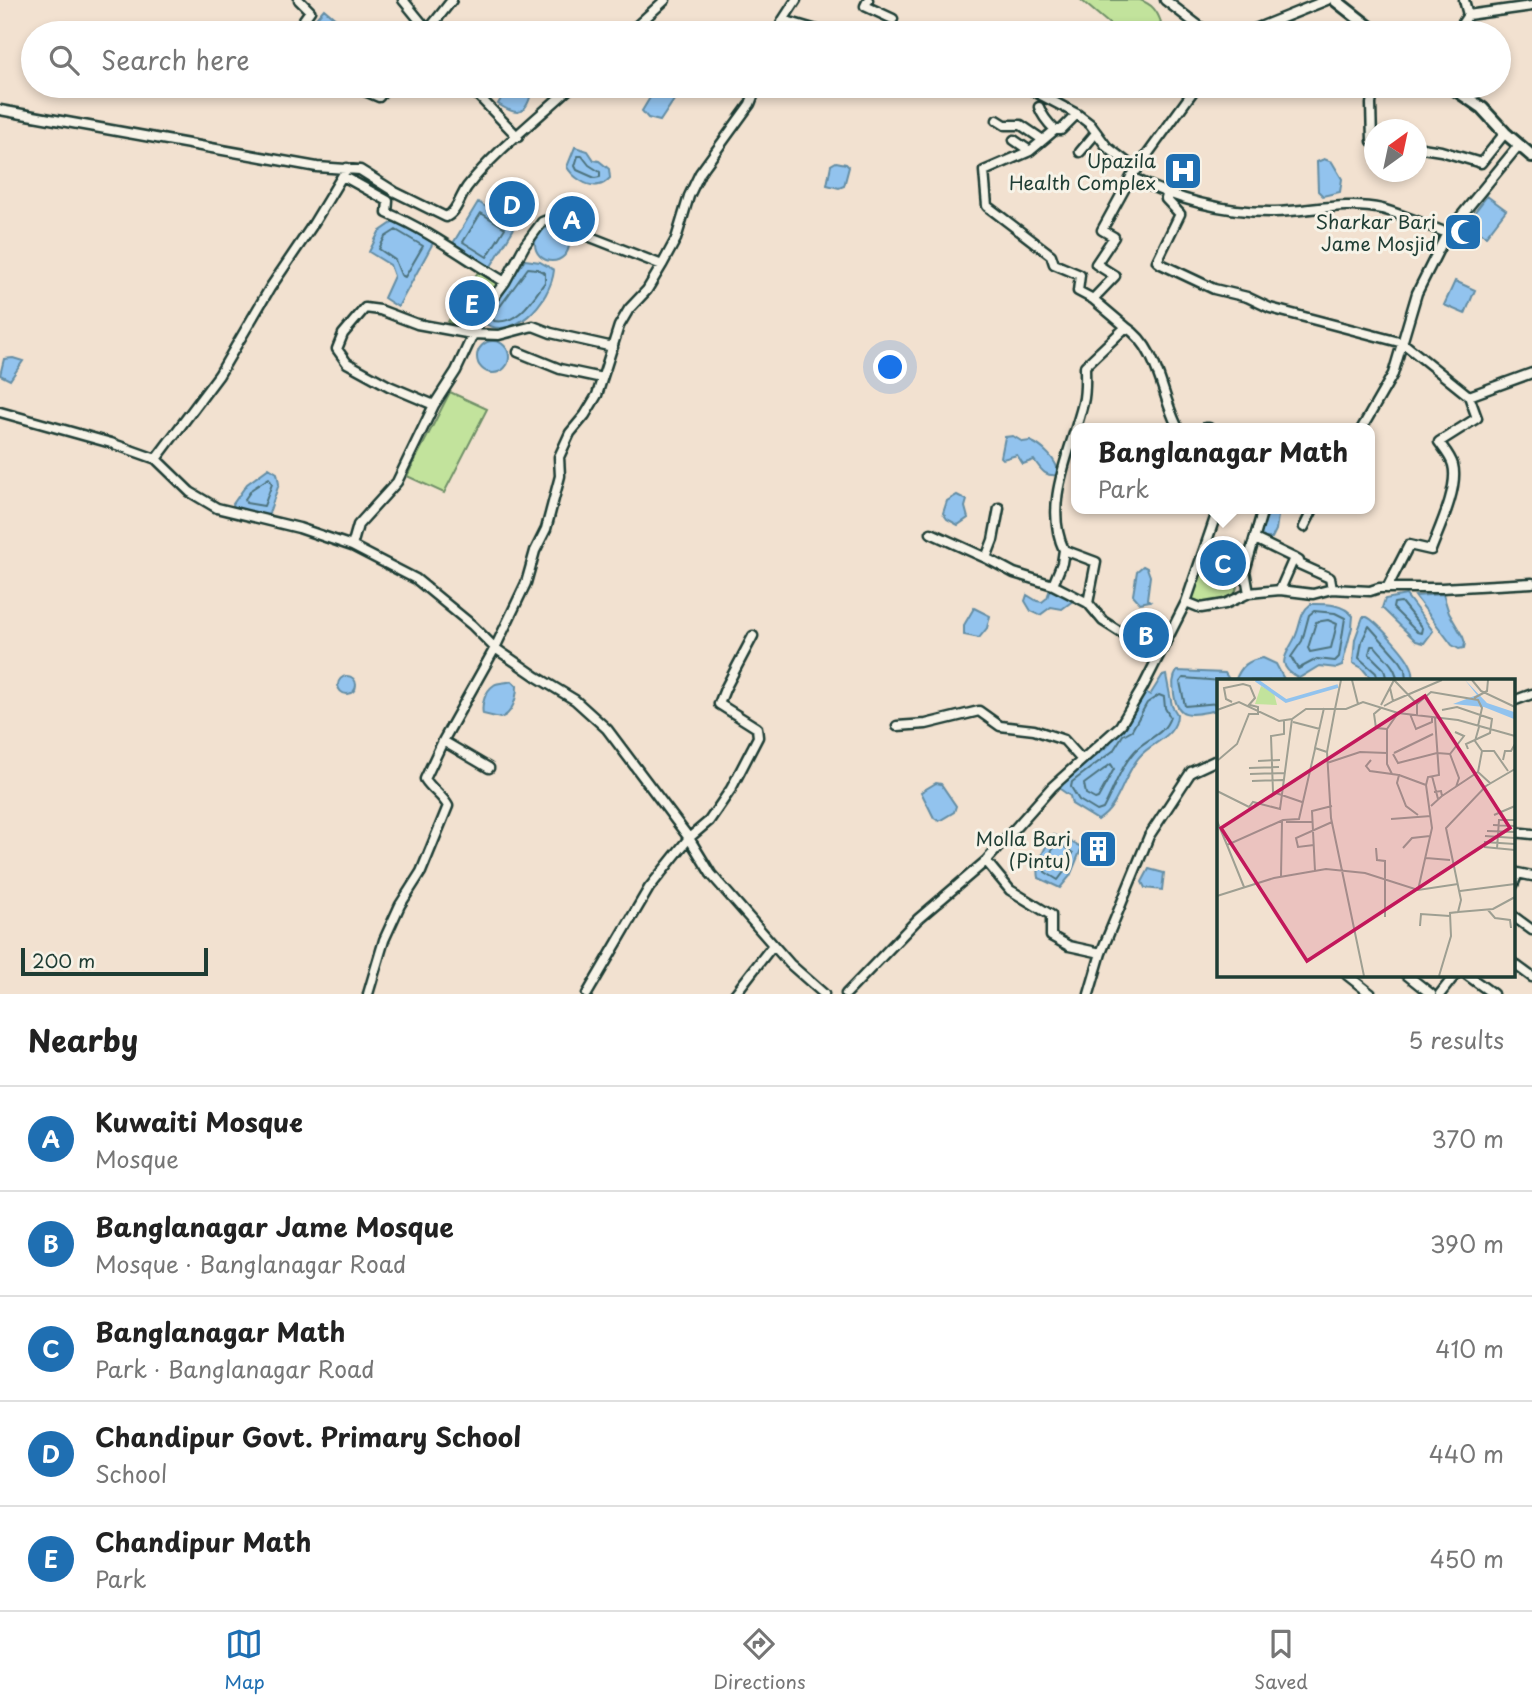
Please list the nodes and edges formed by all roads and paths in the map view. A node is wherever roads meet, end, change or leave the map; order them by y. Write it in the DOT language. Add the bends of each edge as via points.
graph roads {
  1 [pos="299,0"];
  2 [pos="403,0"];
  3 [pos="452,0"];
  4 [pos="665,0"];
  5 [pos="796,0"];
  6 [pos="868,0"];
  7 [pos="1165,0"];
  8 [pos="1327,0"];
  9 [pos="1335,0"];
  10 [pos="1464,0"];
  11 [pos="1532,6"];
  12 [pos="1468,15"];
  13 [pos="893,19"];
  14 [pos="783,20"];
  15 [pos="303,21"];
  16 [pos="420,21"];
  17 [pos="435,21"];
  18 [pos="642,21"];
  19 [pos="786,21"];
  20 [pos="1192,21"];
  21 [pos="1275,21"];
  22 [pos="1362,21"];
  23 [pos="1464,21"];
  24 [pos="481,98"];
  25 [pos="559,98"];
  26 [pos="752,98"];
  27 [pos="1047,98"];
  28 [pos="1188,98"];
  29 [pos="1372,98"];
  30 [pos="1468,98"];
  31 [pos="1039,107"];
  32 [pos="0,110"];
  33 [pos="1077,114"];
  34 [pos="1371,119"];
  35 [pos="997,120"];
  36 [pos="1055,130"];
  37 [pos="1096,133"];
  38 [pos="1505,133"];
  39 [pos="518,137"];
  40 [pos="1014,140"];
  41 [pos="1043,140"];
  42 [pos="1519,145"];
  43 [pos="1427,149"];
  44 [pos="1030,151"];
  45 [pos="1080,152"];
  46 [pos="1532,156"];
  47 [pos="345,172"];
  48 [pos="1134,173"];
  49 [pos="1167,195"];
  50 [pos="1447,233"];
  51 [pos="662,265"];
  52 [pos="505,282"];
  53 [pos="1093,299"];
  54 [pos="1126,327"];
  55 [pos="472,334"];
  56 [pos="1403,343"];
  57 [pos="613,348"];
  58 [pos="518,352"];
  59 [pos="1532,373"];
  60 [pos="602,378"];
  61 [pos="1469,396"];
  62 [pos="434,405"];
  63 [pos="0,412"];
  64 [pos="1076,423"];
  65 [pos="1176,423"];
  66 [pos="1366,423"];
  67 [pos="1071,439"];
  68 [pos="156,459"];
  69 [pos="999,508"];
  70 [pos="1216,514"];
  71 [pos="1262,514"];
  72 [pos="1310,514"];
  73 [pos="1304,527"];
  74 [pos="930,533"];
  75 [pos="1255,539"];
  76 [pos="352,546"];
  77 [pos="1064,550"];
  78 [pos="986,558"];
  79 [pos="1294,558"];
  80 [pos="1532,583"];
  81 [pos="1053,585"];
  82 [pos="1387,588"];
  83 [pos="1332,589"];
  84 [pos="1280,590"];
  85 [pos="1249,593"];
  86 [pos="1186,602"];
  87 [pos="1088,603"];
  88 [pos="753,636"];
  89 [pos="495,648"];
  90 [pos="1158,656"];
  91 [pos="1532,694"];
  92 [pos="1514,701"];
  93 [pos="897,726"];
  94 [pos="443,741"];
  95 [pos="1082,760"];
  96 [pos="1217,760"];
  97 [pos="489,768"];
  98 [pos="1514,832"];
  99 [pos="1532,834"];
  100 [pos="689,838"];
  101 [pos="986,861"];
  102 [pos="1515,873"];
  103 [pos="1532,876"];
  104 [pos="1514,917"];
  105 [pos="1532,930"];
  106 [pos="773,945"];
  107 [pos="1101,953"];
  108 [pos="1514,964"];
  109 [pos="1348,976"];
  110 [pos="1407,976"];
  111 [pos="1454,976"];
  112 [pos="1468,976"];
  113 [pos="1532,977"];
  114 [pos="368,994"];
  115 [pos="587,994"];
  116 [pos="735,994"];
  117 [pos="824,994"];
  118 [pos="846,994"];
  119 [pos="1088,994"];
  120 [pos="1371,994"];
  121 [pos="1431,994"];
  122 [pos="1440,994"];
  123 [pos="1493,994"];
  1 -- 15 [label="street" via="310,12"];
  2 -- 16 [label="street"];
  3 -- 17 [label="street"];
  4 -- 18 [label="street"];
  5 -- 14 [label="street"];
  6 -- 13 [label="street" via="865,6"];
  7 -- 20 [label="street"];
  8 -- 21 [label="street"];
  9 -- 22 [label="main road"];
  10 -- 12 [label="street"];
  11 -- 12 [label="street"];
  12 -- 23 [label="street"];
  14 -- 19 [label="street"];
  24 -- 39 [label="street"];
  25 -- 39 [label="street"];
  26 -- 51 [label="street" via="700,173"];
  27 -- 33 [label="street"];
  28 -- 48 [label="street"];
  29 -- 34 [label="street"];
  30 -- 38 [label="main road"];
  31 -- 36 [label="street"];
  32 -- 47 [label="street"];
  33 -- 36 [label="street" via="1061,130"];
  33 -- 37 [label="street"];
  35 -- 41 [label="street" via="1021,125"];
  36 -- 41 [label="street"];
  37 -- 45 [label="street"];
  37 -- 48 [label="street"];
  38 -- 42 [label="main road"];
  38 -- 43 [label="street" via="1481,163"];
  39 -- 47 [label="street" via="467,188 446,217 360,170"];
  40 -- 44 [label="street"];
  41 -- 44 [label="street"];
  42 -- 46 [label="main road"];
  42 -- 50 [label="street"];
  44 -- 53 [label="street" via="984,171 987,206 1051,255 1054,264 1080,275 1078,291"];
  47 -- 52 [label="street" via="387,201 387,213"];
  47 -- 68 [label="street" via="219,375"];
  48 -- 49 [label="street"];
  48 -- 53 [label="street" via="1102,230 1114,237 1096,264 1115,276"];
  49 -- 50 [label="street" via="1238,211 1381,209"];
  49 -- 56 [label="street" via="1180,214 1157,261 1161,264 1270,308"];
  50 -- 56 [label="street" via="1417,293"];
  51 -- 52 [label="street" via="547,220 525,244"];
  51 -- 57 [label="street" via="629,309"];
  52 -- 55 [label="street"];
  53 -- 54 [label="street"];
  54 -- 64 [label="street" via="1085,366 1084,401"];
  54 -- 65 [label="street" via="1138,335 1151,356"];
  55 -- 57 [label="street" via="499,335 533,326"];
  55 -- 62 [label="street"];
  55 -- 62 [label="street" via="416,324 365,308 343,334 337,349 347,363"];
  56 -- 61 [label="street"];
  56 -- 66 [label="street" via="1393,374"];
  57 -- 60 [label="street"];
  58 -- 60 [label="street" via="560,369"];
  59 -- 61 [label="street"];
  60 -- 89 [label="street" via="597,395 559,457 560,476 546,529"];
  61 -- 82 [label="street" via="1477,418 1439,442 1455,473 1431,551 1409,545"];
  62 -- 76 [label="street" via="397,482 358,525"];
  63 -- 68 [label="street"];
  67 -- 77 [label="street" via="1059,493 1057,536"];
  68 -- 76 [label="street" via="190,492 217,508"];
  69 -- 78 [label="street"];
  70 -- 86 [label="street"];
  71 -- 75 [label="street"];
  72 -- 73 [label="street"];
  74 -- 78 [label="street"];
  75 -- 79 [label="street"];
  75 -- 85 [label="street" via="1245,571"];
  76 -- 89 [label="street" via="416,579"];
  77 -- 81 [label="street"];
  77 -- 87 [label="street" via="1096,562"];
  78 -- 81 [label="street"];
  79 -- 83 [label="street" via="1330,578"];
  79 -- 84 [label="street"];
  80 -- 82 [label="street"];
  81 -- 87 [label="street"];
  82 -- 83 [label="street"];
  83 -- 84 [label="street" via="1313,594"];
  84 -- 85 [label="street"];
  85 -- 86 [label="street" via="1202,608"];
  86 -- 90 [label="street"];
  87 -- 90 [label="street" via="1102,621"];
  88 -- 100 [label="street" via="719,704 757,729 758,737 732,789 709,821"];
  89 -- 94 [label="street"];
  89 -- 100 [label="street" via="575,700 607,729"];
  90 -- 95 [label="street" via="1120,726"];
  91 -- 92 [label="street"];
  93 -- 95 [label="street" via="979,711 1000,726 1064,740"];
  94 -- 97 [label="street"];
  94 -- 114 [label="street" via="425,779 447,806 421,872 384,940"];
  95 -- 101 [label="street"];
  96 -- 107 [label="street" via="1191,772 1149,836"];
  98 -- 99 [label="street"];
  100 -- 106 [label="street" via="711,874"];
  100 -- 115 [label="street" via="649,888"];
  101 -- 107 [label="street" via="1010,890 1051,915 1051,936 1069,946"];
  101 -- 118 [label="street" via="918,919"];
  102 -- 103 [label="street"];
  104 -- 105 [label="street"];
  106 -- 116 [label="street"];
  106 -- 117 [label="street"];
  107 -- 119 [label="street"];
  108 -- 113 [label="street"];
  109 -- 120 [label="street"];
  110 -- 121 [label="street"];
  111 -- 122 [label="street"];
  112 -- 123 [label="street"];
}
